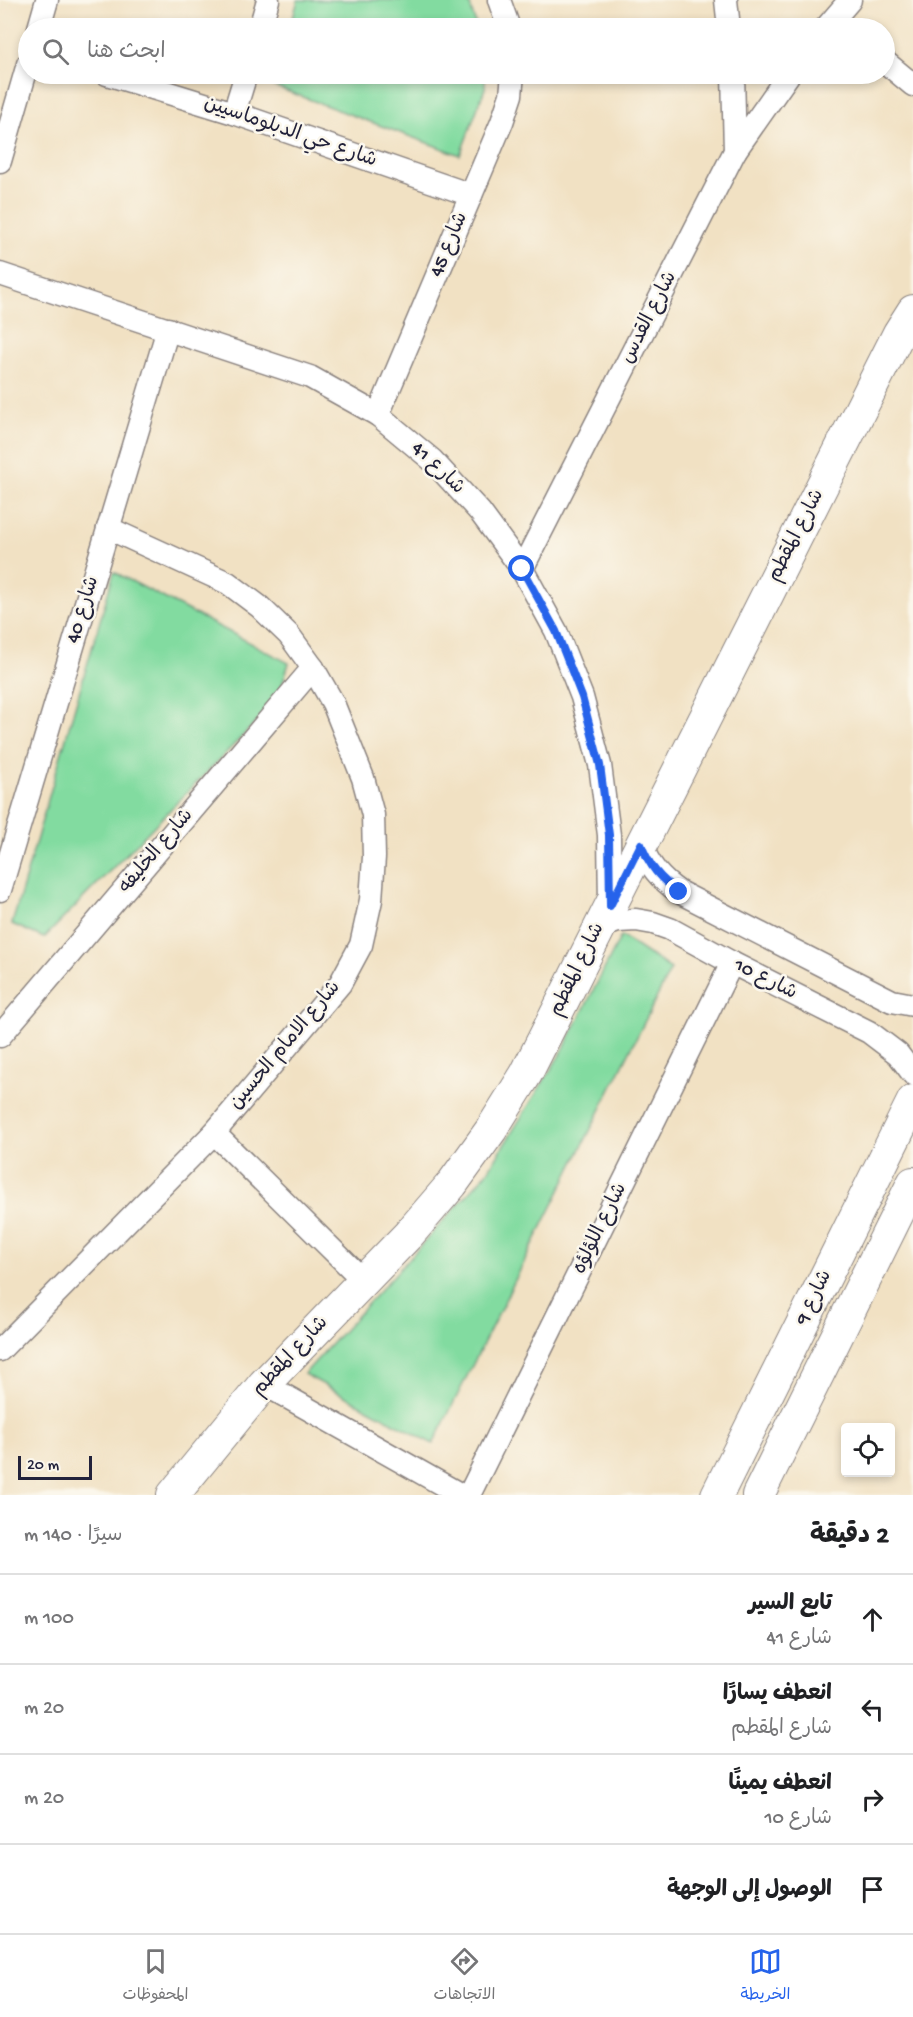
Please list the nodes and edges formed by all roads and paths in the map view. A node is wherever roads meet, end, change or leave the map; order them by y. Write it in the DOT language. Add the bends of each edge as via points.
graph roads {
  1 [pos="47,0"];
  2 [pos="268,0"];
  3 [pos="499,0"];
  4 [pos="726,0"];
  5 [pos="850,0"];
  6 [pos="42,18"];
  7 [pos="263,18"];
  8 [pos="505,18"];
  9 [pos="728,18"];
  10 [pos="839,18"];
  11 [pos="895,70"];
  12 [pos="22,84"];
  13 [pos="140,84"];
  14 [pos="243,84"];
  15 [pos="512,84"];
  16 [pos="733,84"];
  17 [pos="782,84"];
  18 [pos="913,85"];
  19 [pos="234,113"];
  20 [pos="735,151"];
  21 [pos="0,161"];
  22 [pos="471,195"];
  23 [pos="0,274"];
  24 [pos="913,311"];
  25 [pos="168,328"];
  26 [pos="378,415"];
  27 [pos="108,528"];
  28 [pos="522,569"];
  29 [pos="314,668"];
  30 [pos="8,835"];
  31 [pos="641,844"];
  32 [pos="0,891"];
  33 [pos="605,916"];
  34 [pos="732,963"];
  35 [pos="913,1005"];
  36 [pos="0,1036"];
  37 [pos="913,1074"];
  38 [pos="913,1101"];
  39 [pos="214,1133"];
  40 [pos="913,1183"];
  41 [pos="365,1282"];
  42 [pos="0,1350"];
  43 [pos="264,1384"];
  44 [pos="172,1495"];
  45 [pos="461,1495"];
  46 [pos="469,1495"];
  47 [pos="717,1495"];
  48 [pos="758,1495"];
  1 -- 6 [label="street"];
  2 -- 7 [label="street"];
  3 -- 8 [label="street"];
  4 -- 9 [label="street"];
  5 -- 10 [label="street"];
  11 -- 18 [label="street"];
  12 -- 21 [label="street"];
  13 -- 19 [label="street, شارع حي الدبلوماسيين"];
  14 -- 19 [label="street"];
  15 -- 22 [label="street, شارع 45" via="502,122"];
  16 -- 20 [label="street"];
  17 -- 20 [label="street, شارع القدس"];
  19 -- 22 [label="street, شارع حي الدبلوماسيين"];
  20 -- 28 [label="street, شارع القدس"];
  22 -- 26 [label="street, شارع 45"];
  23 -- 25 [label="street, شارع 41"];
  24 -- 31 [label="main road, شارع المقطم"];
  25 -- 26 [label="street, شارع 41" via="310,376"];
  25 -- 27 [label="street, شارع 40"];
  26 -- 28 [label="street, شارع 41" via="432,460 480,512"];
  27 -- 29 [label="street, شارع الامام الحسين" via="228,583 289,635"];
  27 -- 30 [label="street, شارع 40"];
  28 -- 33 [label="street, شارع 41" via="556,631 582,697 600,765 609,835"];
  29 -- 36 [label="street, شارع الخليفه"];
  29 -- 39 [label="street, شارع الامام الحسين" via="333,703 363,778 373,815 371,900 362,945 340,984"];
  30 -- 32 [label="street, شارع 40"];
  31 -- 33 [label="main road, شارع المقطم"];
  31 -- 35 [label="street, شارع 10" via="655,872 679,892 892,1000"];
  33 -- 34 [label="street, شارع 10" via="618,921 653,922"];
  33 -- 41 [label="main road, شارع المقطم" via="526,1074 491,1130 438,1201"];
  34 -- 37 [label="street, شارع 10" via="869,1032 898,1054"];
  34 -- 46 [label="street, شارع اللؤلؤه"];
  38 -- 47 [label="main road, شارع 9"];
  39 -- 41 [label="street"];
  39 -- 42 [label="street, شارع الامام الحسين"];
  40 -- 48 [label="main road, شارع 9"];
  41 -- 43 [label="main road, شارع المقطم"];
  43 -- 44 [label="main road, شارع المقطم"];
  43 -- 45 [label="street"];
}
